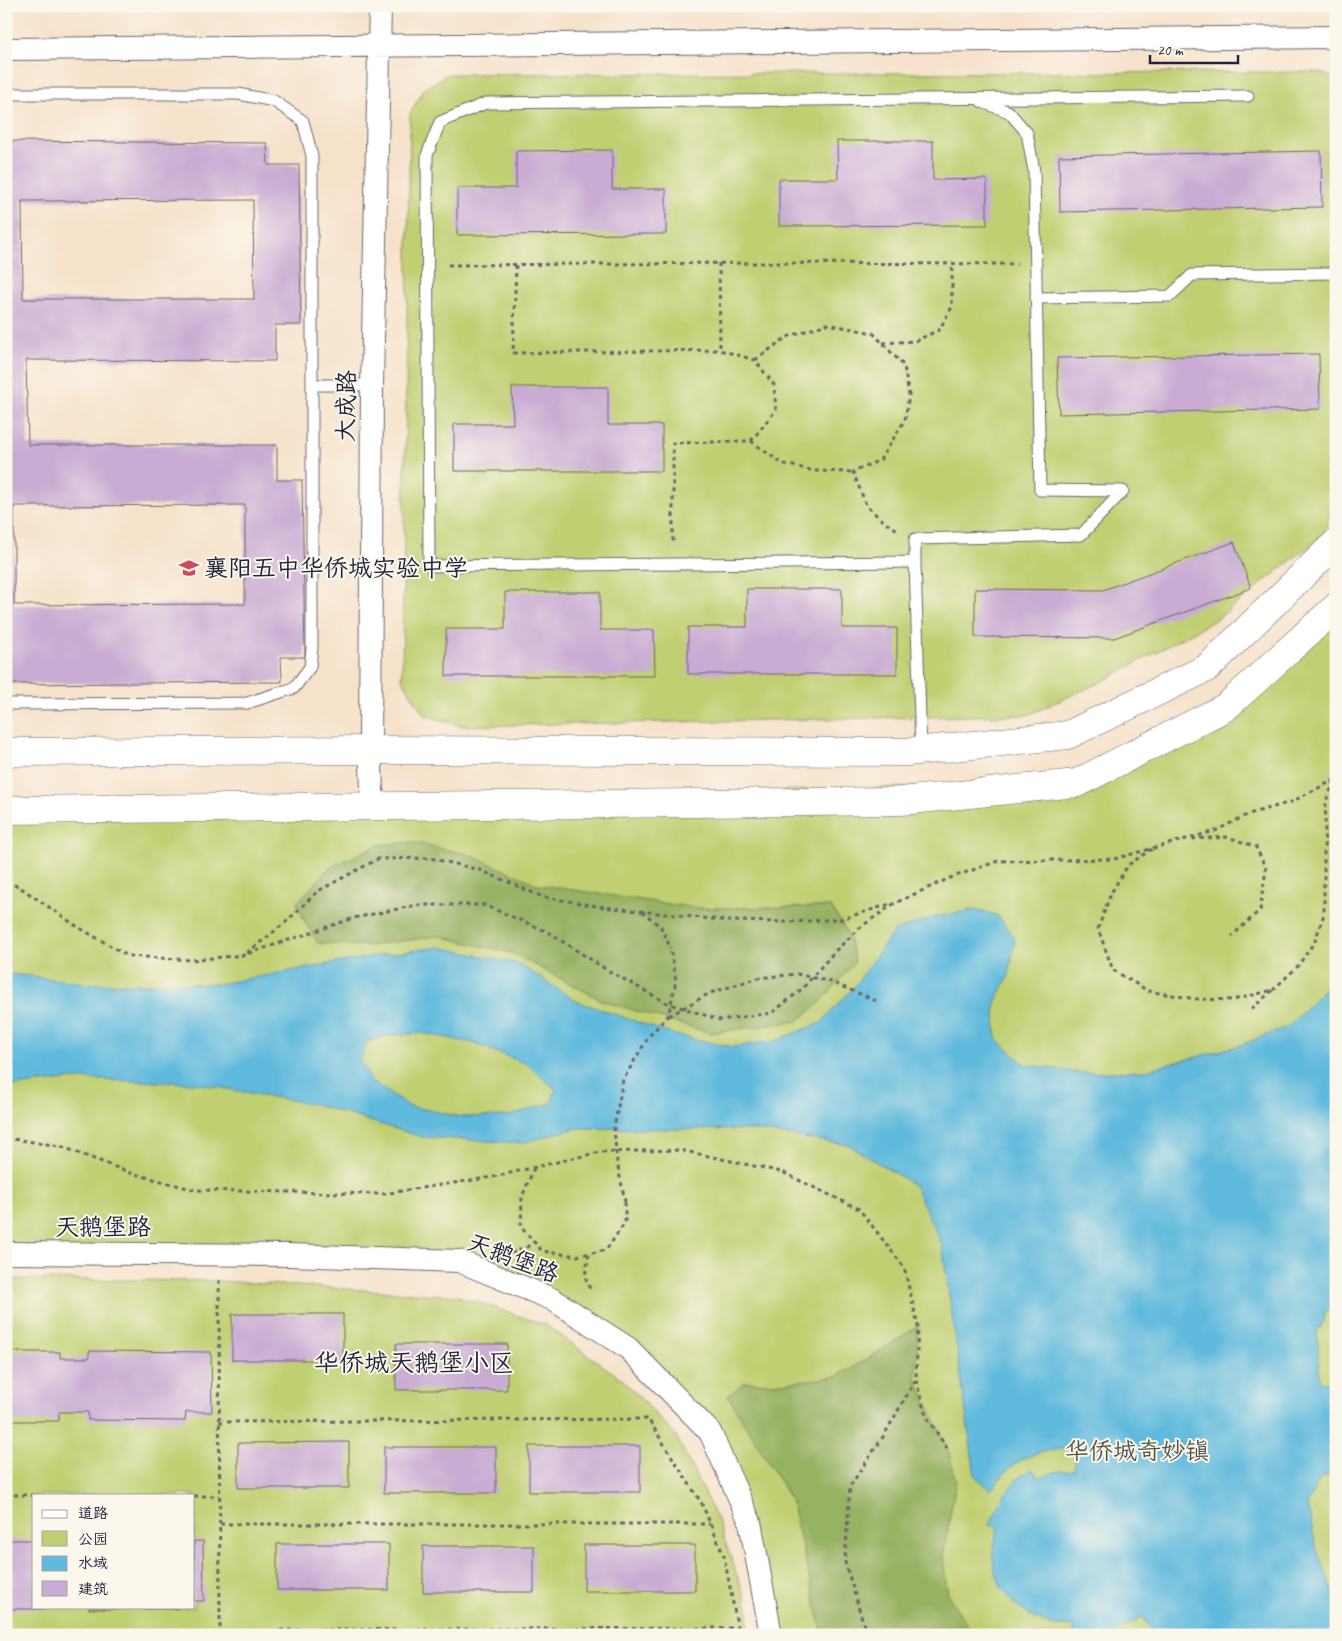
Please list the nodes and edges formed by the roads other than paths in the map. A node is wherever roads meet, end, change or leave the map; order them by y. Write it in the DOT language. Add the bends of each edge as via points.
graph roads {
  1 [pos="380,6"];
  2 [pos="1336,37"];
  3 [pos="380,47"];
  4 [pos="6,49"];
  5 [pos="6,94"];
  6 [pos="1248,96"];
  7 [pos="976,99"];
  8 [pos="1336,273"];
  9 [pos="1036,298"];
  10 [pos="312,385"];
  11 [pos="372,385"];
  12 [pos="1336,543"];
  13 [pos="915,562"];
  14 [pos="1336,607"];
  15 [pos="6,704"];
  16 [pos="370,750"];
  17 [pos="921,751"];
  18 [pos="6,752"];
  19 [pos="373,806"];
  20 [pos="6,810"];
  21 [pos="6,1253"];
  22 [pos="771,1635"];
  1 -- 3 [label="street, 大成路"];
  2 -- 3 [label="street"];
  3 -- 4 [label="street"];
  3 -- 11 [label="street, 大成路"];
  5 -- 10 [label="lane" via="238,94 274,101 302,121 312,156"];
  6 -- 7 [label="lane"];
  7 -- 9 [label="lane" via="1009,112 1027,133 1034,171"];
  7 -- 13 [label="lane" via="486,103 440,122 427,155 429,566"];
  8 -- 9 [label="lane" via="1192,275 1170,296"];
  9 -- 13 [label="lane" via="1040,490 1123,492 1081,535 915,539"];
  10 -- 11 [label="lane"];
  10 -- 15 [label="lane" via="312,648 310,667 294,688 247,704"];
  11 -- 16 [label="street, 大成路"];
  12 -- 17 [label="street" via="1207,668 1068,735"];
  13 -- 17 [label="lane"];
  14 -- 19 [label="street" via="1226,707 1077,783 901,801"];
  16 -- 17 [label="street"];
  16 -- 18 [label="street"];
  16 -- 19 [label="street, 大成路"];
  19 -- 20 [label="street"];
  21 -- 22 [label="street, 天鹅堡路" via="219,1254 459,1261 552,1299 628,1348 710,1432 750,1522"];
}
